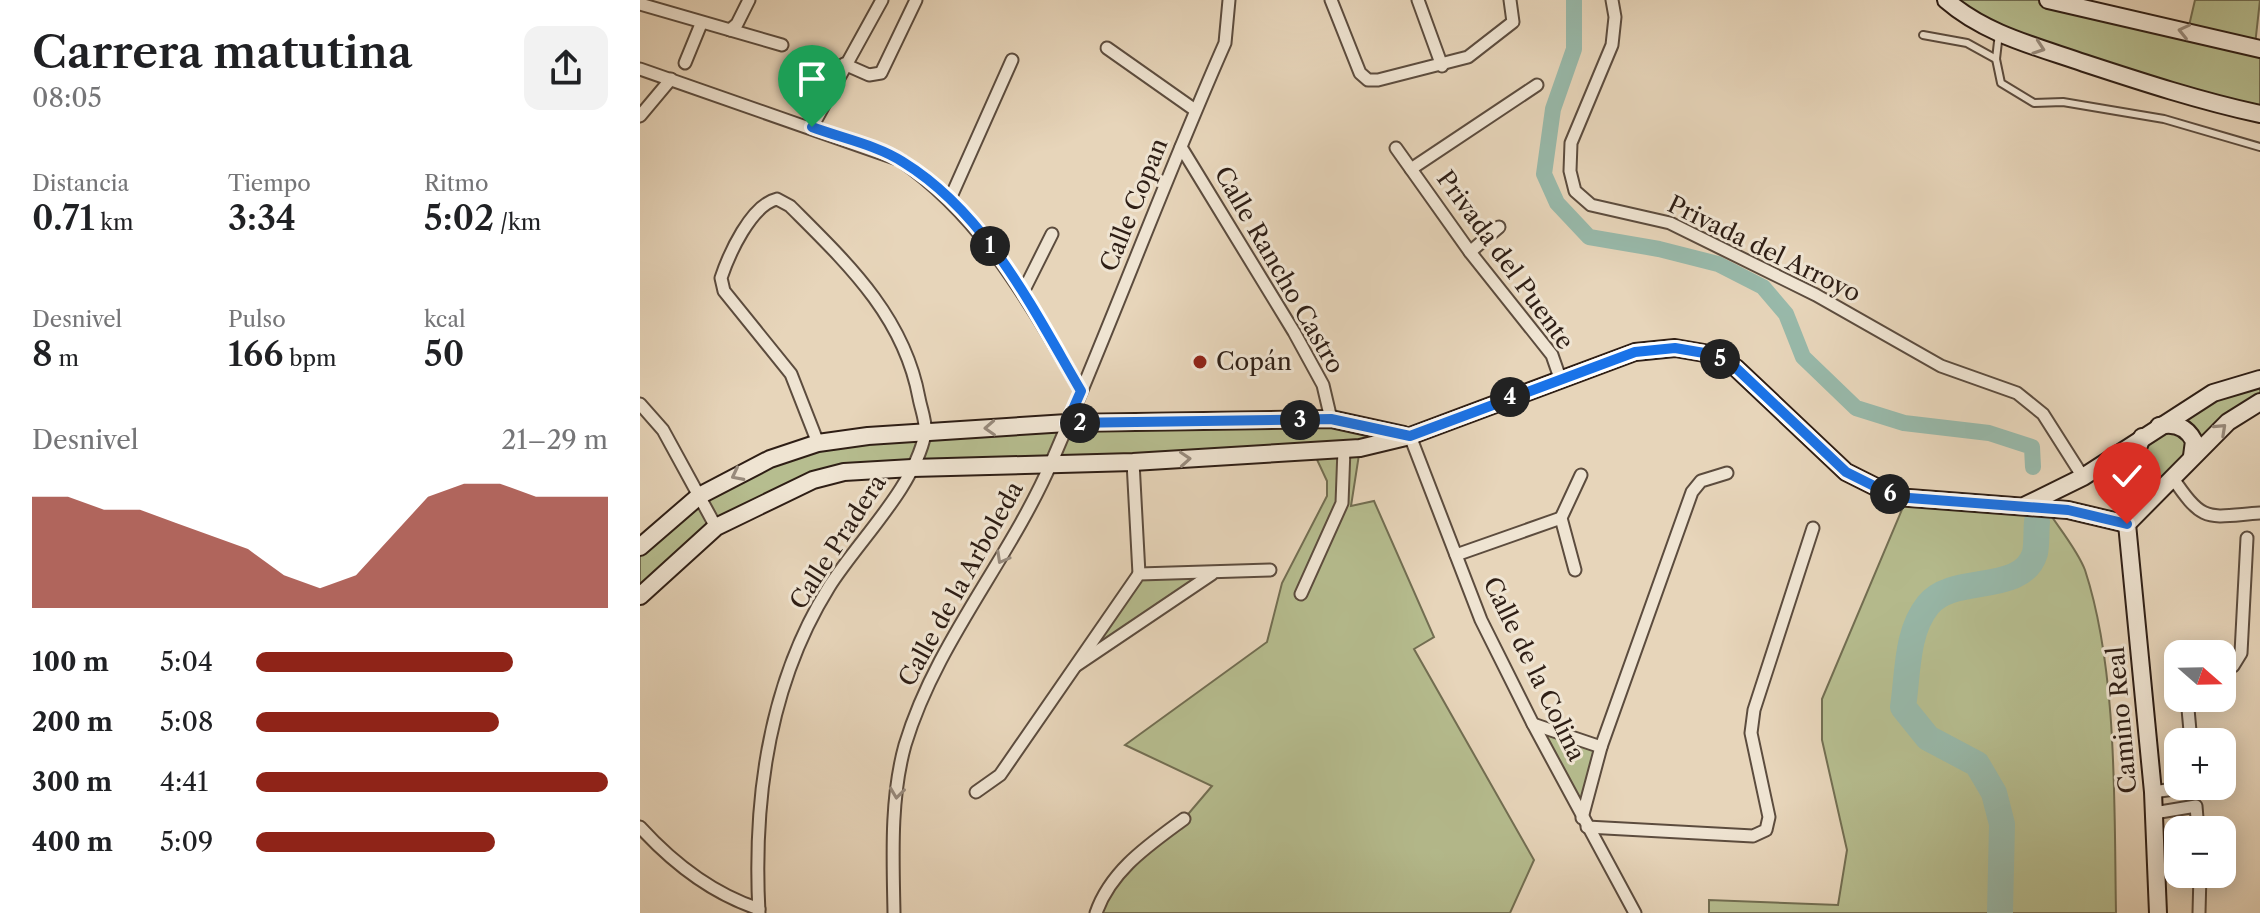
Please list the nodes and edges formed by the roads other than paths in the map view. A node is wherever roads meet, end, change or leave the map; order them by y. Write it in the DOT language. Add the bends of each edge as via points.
graph roads {
  1 [pos="749,0"];
  2 [pos="882,0"];
  3 [pos="916,0"];
  4 [pos="1229,0"];
  5 [pos="1331,0"];
  6 [pos="1418,0"];
  7 [pos="1510,0"];
  8 [pos="1612,0"];
  9 [pos="1946,0"];
  10 [pos="2048,0"];
  11 [pos="647,4"];
  12 [pos="701,24"];
  13 [pos="730,30"];
  14 [pos="1999,33"];
  15 [pos="1923,35"];
  16 [pos="782,45"];
  17 [pos="1107,48"];
  18 [pos="2260,49"];
  19 [pos="1996,59"];
  20 [pos="1012,60"];
  21 [pos="685,63"];
  22 [pos="844,64"];
  23 [pos="1442,66"];
  24 [pos="640,69"];
  25 [pos="671,79"];
  26 [pos="1537,85"];
  27 [pos="1195,110"];
  28 [pos="2260,114"];
  29 [pos="640,116"];
  30 [pos="812,127"];
  31 [pos="1181,147"];
  32 [pos="2260,147"];
  33 [pos="1396,148"];
  34 [pos="1411,169"];
  35 [pos="950,199"];
  36 [pos="1499,227"];
  37 [pos="1052,234"];
  38 [pos="1470,252"];
  39 [pos="1023,292"];
  40 [pos="1560,378"];
  41 [pos="2260,379"];
  42 [pos="1081,391"];
  43 [pos="2260,402"];
  44 [pos="640,404"];
  45 [pos="1331,419"];
  46 [pos="1067,423"];
  47 [pos="2159,426"];
  48 [pos="926,432"];
  49 [pos="1410,436"];
  50 [pos="2142,437"];
  51 [pos="818,443"];
  52 [pos="1344,449"];
  53 [pos="2192,456"];
  54 [pos="1133,462"];
  55 [pos="1051,464"];
  56 [pos="912,468"];
  57 [pos="1727,473"];
  58 [pos="1581,475"];
  59 [pos="2083,477"];
  60 [pos="2172,477"];
  61 [pos="699,496"];
  62 [pos="2029,504"];
  63 [pos="2260,513"];
  64 [pos="1561,518"];
  65 [pos="2127,524"];
  66 [pos="716,527"];
  67 [pos="1813,528"];
  68 [pos="2247,538"];
  69 [pos="640,547"];
  70 [pos="1456,555"];
  71 [pos="1270,570"];
  72 [pos="1575,570"];
  73 [pos="1139,574"];
  74 [pos="1213,574"];
  75 [pos="1301,594"];
  76 [pos="640,596"];
  77 [pos="2236,661"];
  78 [pos="1070,670"];
  79 [pos="1533,724"];
  80 [pos="1601,747"];
  81 [pos="2164,790"];
  82 [pos="976,792"];
  83 [pos="2153,792"];
  84 [pos="2196,800"];
  85 [pos="2196,806"];
  86 [pos="2154,813"];
  87 [pos="2197,816"];
  88 [pos="1184,819"];
  89 [pos="1585,822"];
  90 [pos="640,827"];
  91 [pos="2200,888"];
  92 [pos="759,911"];
  93 [pos="894,913"];
  94 [pos="1096,913"];
  95 [pos="1635,913"];
  96 [pos="2158,913"];
  97 [pos="2199,913"];
  1 -- 13 [label="street"];
  2 -- 22 [label="street"];
  3 -- 22 [label="street" via="881,73 869,75"];
  4 -- 27 [label="street, Calle Copan" via="1225,43"];
  5 -- 23 [label="street" via="1360,73 1368,80"];
  6 -- 23 [label="street"];
  7 -- 23 [label="street" via="1513,22 1468,57"];
  8 -- 59 [label="street, Privada del Arroyo" via="1612,45 1571,143 1575,191 1591,205 1670,223 1816,295 1941,366 2017,393 2043,414"];
  9 -- 14 [label="main road"];
  18 -- 10 [label="main road, one-way"];
  11 -- 12 [label="street"];
  12 -- 13 [label="street"];
  12 -- 21 [label="street"];
  13 -- 16 [label="street"];
  14 -- 19 [label="lane"];
  14 -- 28 [label="main road, one-way" via="2183,95"];
  15 -- 19 [label="lane" via="1967,43"];
  17 -- 27 [label="street"];
  19 -- 32 [label="lane" via="2001,83 2034,103 2063,102 2164,119"];
  20 -- 35 [label="street"];
  22 -- 30 [label="street"];
  24 -- 25 [label="street"];
  25 -- 29 [label="street"];
  25 -- 30 [label="street"];
  26 -- 34 [label="street, Privada del Puente"];
  27 -- 31 [label="street, Calle Copan"];
  30 -- 35 [label="street" via="900,160"];
  31 -- 42 [label="street, Calle Copan"];
  31 -- 45 [label="street, Calle Rancho Castro" via="1301,345 1323,385"];
  33 -- 34 [label="street, Privada del Puente"];
  34 -- 38 [label="street, Privada del Puente"];
  35 -- 39 [label="street"];
  36 -- 38 [label="street"];
  37 -- 39 [label="street"];
  38 -- 40 [label="street, Privada del Puente" via="1552,355"];
  39 -- 42 [label="street"];
  40 -- 49 [label="main road"];
  40 -- 62 [label="main road" via="1635,352 1675,348 1710,354 1736,368 1846,472 1871,486 1906,500"];
  41 -- 47 [label="main road" via="2213,393"];
  42 -- 46 [label="street, Calle Copan"];
  53 -- 43 [label="main road, one-way" via="2228,422"];
  44 -- 61 [label="street" via="663,430"];
  45 -- 46 [label="main road"];
  45 -- 49 [label="main road"];
  46 -- 48 [label="main road, one-way"];
  46 -- 55 [label="street, Calle de la Arboleda"];
  47 -- 50 [label="main road"];
  47 -- 53 [label="main road" via="2185,428 2194,441"];
  48 -- 51 [label="main road"];
  48 -- 51 [label="street" via="916,382 894,329 864,280 777,199 757,212 721,278 724,291 791,374"];
  48 -- 56 [label="street, Calle Pradera"];
  49 -- 52 [label="main road"];
  49 -- 70 [label="street, Calle de la Colina"];
  50 -- 59 [label="main road"];
  50 -- 65 [label="main road, Camino Real" via="2127,478"];
  51 -- 61 [label="main road, one-way" via="770,459"];
  54 -- 52 [label="main road, one-way"];
  52 -- 75 [label="street" via="1342,503"];
  53 -- 60 [label="main road"];
  54 -- 55 [label="main road"];
  54 -- 73 [label="street"];
  55 -- 56 [label="main road"];
  55 -- 93 [label="street, Calle de la Arboleda, one-way" via="920,704 897,787"];
  56 -- 66 [label="main road" via="844,472 813,480"];
  56 -- 92 [label="street, Calle Pradera" via="829,589 784,684 758,812"];
  57 -- 80 [label="street" via="1701,481 1692,492"];
  58 -- 64 [label="street"];
  59 -- 62 [label="main road"];
  60 -- 63 [label="street" via="2189,503 2206,515"];
  60 -- 65 [label="main road"];
  61 -- 66 [label="street"];
  61 -- 69 [label="main road"];
  62 -- 65 [label="main road"];
  64 -- 70 [label="street"];
  64 -- 72 [label="street"];
  65 -- 83 [label="main road, Camino Real"];
  66 -- 76 [label="main road"];
  67 -- 89 [label="street" via="1754,710 1751,733 1769,817 1766,830 1753,836"];
  68 -- 77 [label="street" via="2241,653"];
  70 -- 79 [label="street, Calle de la Colina" via="1481,620"];
  71 -- 74 [label="street"];
  73 -- 74 [label="street"];
  73 -- 78 [label="street"];
  74 -- 78 [label="street"];
  78 -- 82 [label="street" via="1000,775"];
  79 -- 80 [label="street"];
  79 -- 89 [label="street, Calle de la Colina"];
  80 -- 89 [label="street"];
  81 -- 83 [label="street"];
  83 -- 86 [label="main road, Camino Real"];
  84 -- 85 [label="street"];
  85 -- 86 [label="street"];
  85 -- 87 [label="street"];
  86 -- 96 [label="main road, Camino Real"];
  88 -- 94 [label="street" via="1110,882"];
  89 -- 95 [label="street, Calle de la Colina"];
  90 -- 92 [label="street" via="721,893"];
  91 -- 97 [label="street"];
}
